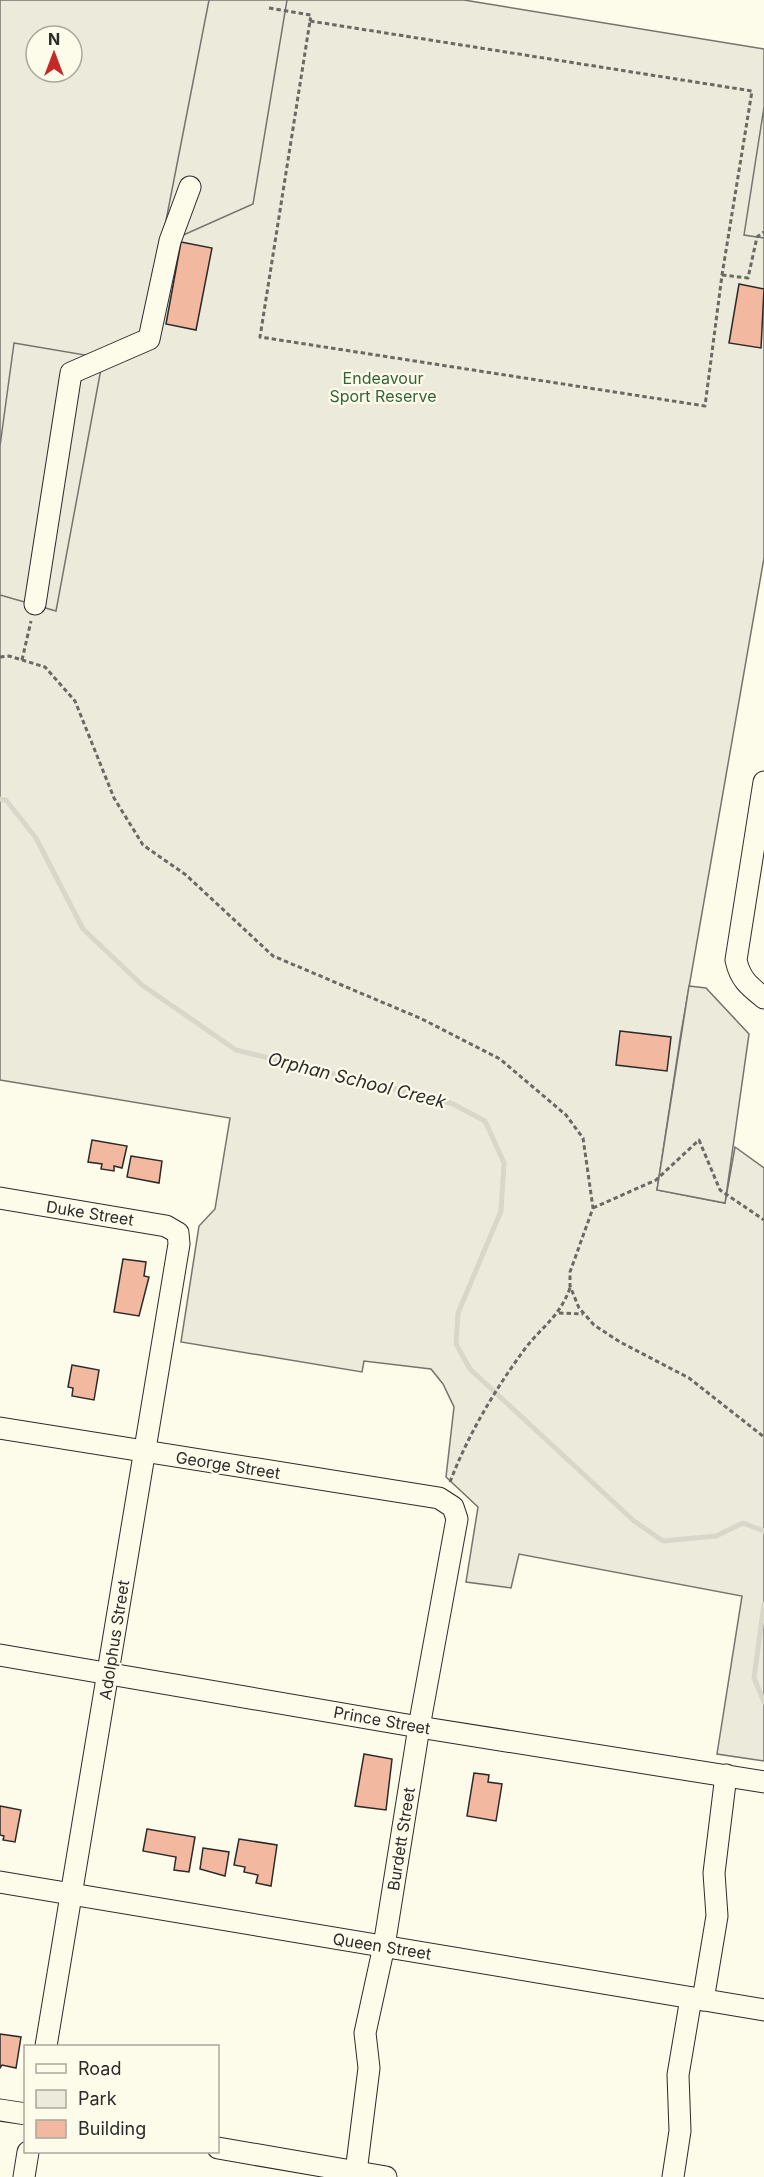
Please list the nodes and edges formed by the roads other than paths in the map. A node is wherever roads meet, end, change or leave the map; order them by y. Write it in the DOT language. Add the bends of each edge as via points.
graph roads {
  1 [pos="190,188"];
  2 [pos="35,604"];
  3 [pos="764,782"];
  4 [pos="764,998"];
  5 [pos="0,1198"];
  6 [pos="178,1233"];
  7 [pos="0,1428"];
  8 [pos="144,1452"];
  9 [pos="448,1504"];
  10 [pos="0,1655"];
  11 [pos="109,1674"];
  12 [pos="419,1727"];
  13 [pos="726,1775"];
  14 [pos="764,1782"];
  15 [pos="0,1882"];
  16 [pos="73,1895"];
  17 [pos="384,1946"];
  18 [pos="697,1999"];
  19 [pos="764,2010"];
  20 [pos="46,2045"];
  21 [pos="0,2110"];
  22 [pos="24,2114"];
  23 [pos="219,2148"];
  24 [pos="28,2153"];
  25 [pos="344,2173"];
  26 [pos="24,2177"];
  27 [pos="386,2177"];
  28 [pos="673,2177"];
  1 -- 2 [label="street" via="170,241 149,339 71,373"];
  3 -- 4 [label="street" via="736,960 739,974"];
  5 -- 6 [label="street, Duke Street" via="166,1226"];
  6 -- 8 [label="street, Adolphus Street"];
  7 -- 8 [label="street, George Street"];
  8 -- 9 [label="street, George Street"];
  8 -- 11 [label="street, Adolphus Street"];
  9 -- 12 [label="street, Burdett Street" via="457,1519"];
  10 -- 11 [label="street, Prince Street"];
  11 -- 12 [label="street, Prince Street"];
  11 -- 16 [label="street, Adolphus Street"];
  12 -- 13 [label="street, Prince Street"];
  12 -- 17 [label="street, Burdett Street"];
  13 -- 14 [label="street, Prince Street"];
  13 -- 18 [label="street" via="714,1873 717,1916"];
  15 -- 16 [label="street, Queen Street"];
  16 -- 17 [label="street, Queen Street"];
  16 -- 20 [label="street, Adolphus Street"];
  17 -- 18 [label="street, Queen Street"];
  17 -- 25 [label="street, Burdett Street" via="365,2033 369,2068"];
  18 -- 19 [label="street, Queen Street"];
  18 -- 28 [label="street" via="678,2075 680,2131"];
  21 -- 22 [label="street"];
  23 -- 25 [label="street"];
  24 -- 26 [label="street"];
  25 -- 27 [label="street"];
}
